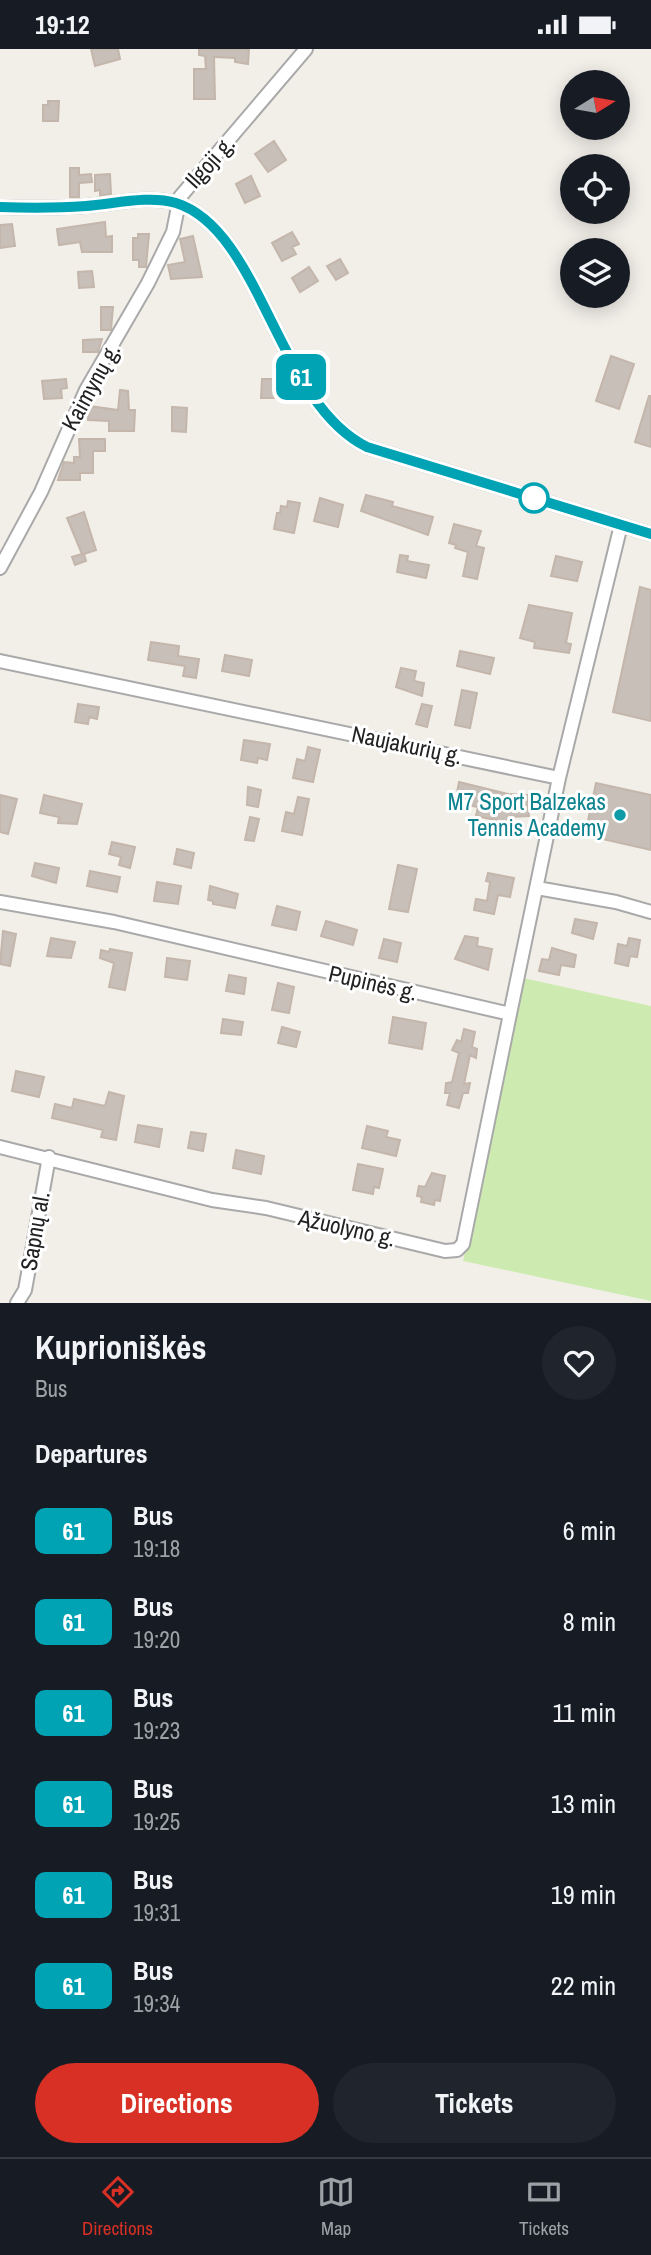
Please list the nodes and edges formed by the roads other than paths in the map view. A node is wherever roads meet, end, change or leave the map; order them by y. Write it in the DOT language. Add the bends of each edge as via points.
graph roads {
  1 [pos="306,49"];
  2 [pos="178,204"];
  3 [pos="0,207"];
  4 [pos="621,525"];
  5 [pos="651,534"];
  6 [pos="0,568"];
  7 [pos="0,661"];
  8 [pos="559,778"];
  9 [pos="537,888"];
  10 [pos="0,902"];
  11 [pos="651,912"];
  12 [pos="510,1014"];
  13 [pos="0,1147"];
  14 [pos="48,1157"];
  15 [pos="17,1303"];
  1 -- 2 [label="street, Ilgoji g." via="191,180"];
  2 -- 3 [label="street, Ilgoji g." via="161,200"];
  2 -- 4 [label="street" via="202,219 231,250 307,388 345,435 367,447"];
  2 -- 6 [label="street, Kaimynų g." via="173,232 86,390 41,492"];
  4 -- 5 [label="street"];
  4 -- 8 [label="street"];
  7 -- 8 [label="street, Naujakurių g."];
  8 -- 9 [label="street"];
  9 -- 11 [label="street"];
  9 -- 12 [label="street"];
  10 -- 12 [label="street, Pupinės g." via="114,922"];
  12 -- 14 [label="street, Ąžuolyno g." via="463,1244 457,1250 212,1200"];
  13 -- 14 [label="street, Ąžuolyno g."];
  14 -- 15 [label="street, Sapnų al." via="25,1290"];
}
